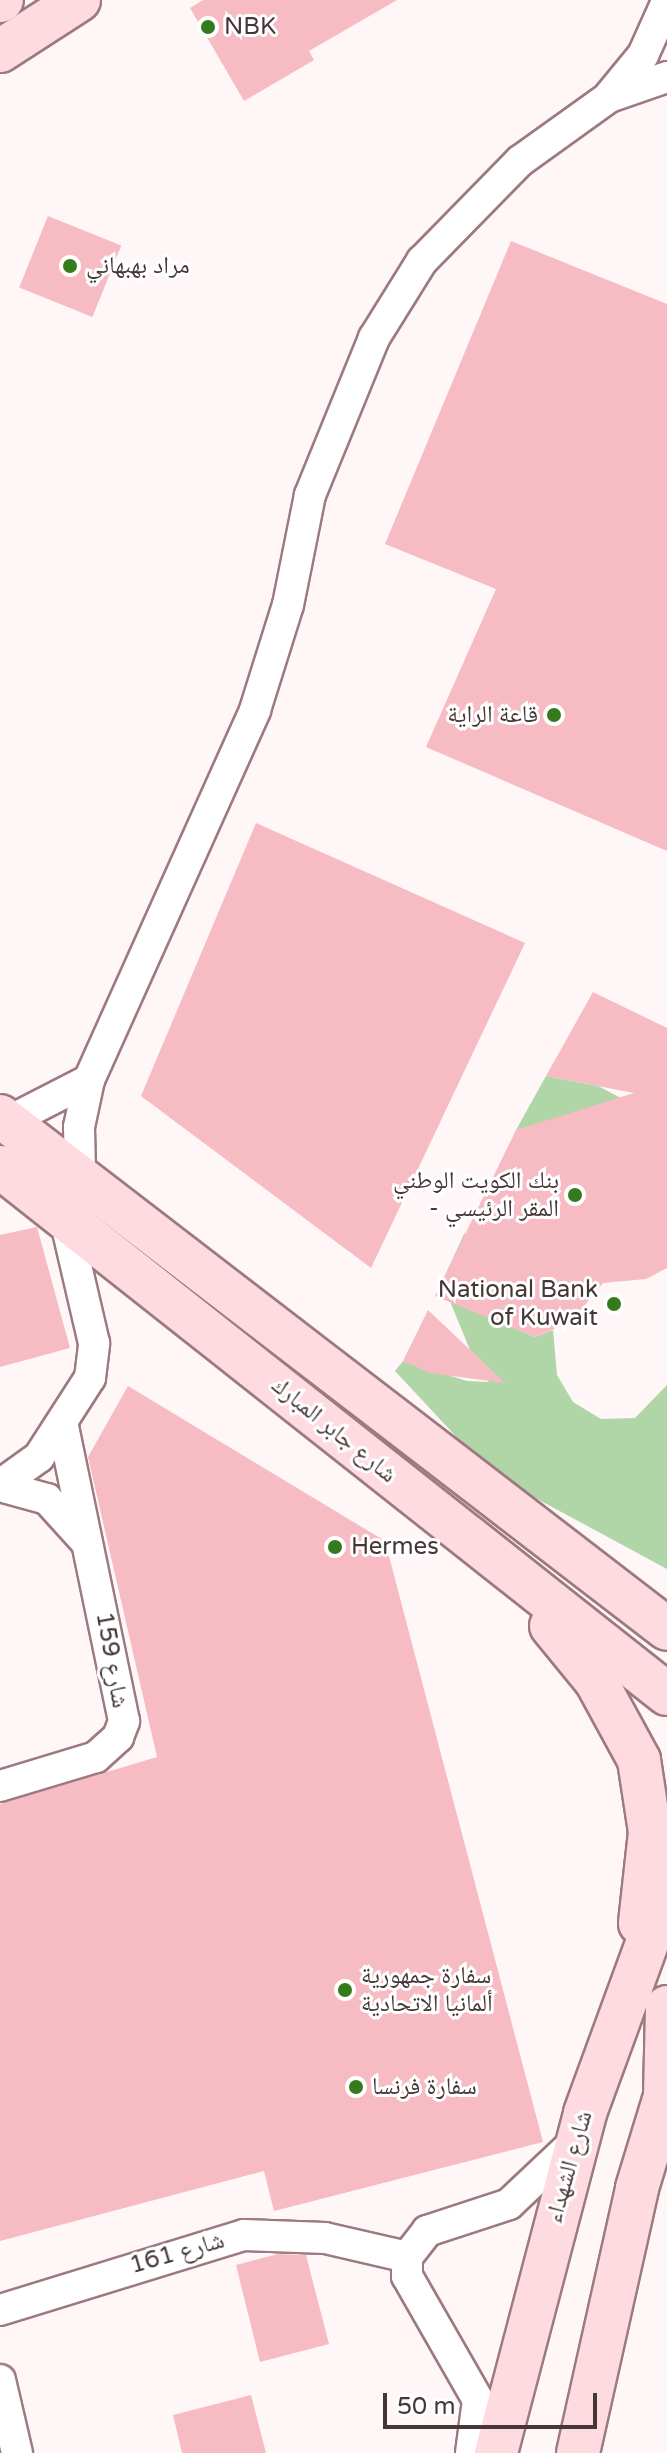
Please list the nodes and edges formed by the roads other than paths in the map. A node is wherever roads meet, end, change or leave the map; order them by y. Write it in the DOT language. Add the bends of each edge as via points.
graph roads {
  1 [pos="79,0"];
  2 [pos="666,8"];
  3 [pos="0,51"];
  4 [pos="667,77"];
  5 [pos="609,97"];
  6 [pos="89,1080"];
  7 [pos="4,1119"];
  8 [pos="0,1167"];
  9 [pos="80,1174"];
  10 [pos="65,1218"];
  11 [pos="63,1427"];
  12 [pos="0,1485"];
  13 [pos="462,1533"];
  14 [pos="91,1547"];
  15 [pos="576,1557"];
  16 [pos="667,1595"];
  17 [pos="667,1629"];
  18 [pos="667,1694"];
  19 [pos="0,1786"];
  20 [pos="667,1889"];
  21 [pos="628,1978"];
  22 [pos="667,2007"];
  23 [pos="666,2093"];
  24 [pos="577,2140"];
  25 [pos="407,2257"];
  26 [pos="0,2310"];
  27 [pos="0,2380"];
  28 [pos="17,2453"];
  29 [pos="471,2453"];
  30 [pos="496,2453"];
  31 [pos="578,2453"];
  1 -- 3 [label="main road"];
  2 -- 5 [label="street" via="643,55"];
  4 -- 5 [label="street"];
  5 -- 6 [label="street" via="467,208 374,338 310,495 288,605 255,710"];
  6 -- 7 [label="street"];
  6 -- 9 [label="street" via="79,1127"];
  7 -- 9 [label="main road, شارع جابر المبارك"];
  8 -- 10 [label="main road, شارع جابر المبارك"];
  9 -- 15 [label="main road, شارع جابر المبارك"];
  10 -- 11 [label="street" via="94,1358"];
  10 -- 13 [label="main road, شارع جابر المبارك"];
  11 -- 12 [label="street" via="39,1457"];
  11 -- 14 [label="street, شارع 159"];
  12 -- 14 [label="street" via="47,1499"];
  13 -- 18 [label="main road, شارع جابر المبارك"];
  13 -- 21 [label="main road" via="578,1657 633,1744 650,1832"];
  14 -- 19 [label="street, شارع 159" via="122,1730 88,1761"];
  15 -- 16 [label="main road"];
  15 -- 17 [label="main road, شارع جابر المبارك"];
  20 -- 21 [label="main road, شارع الشهداء"];
  21 -- 24 [label="main road, شارع الشهداء"];
  22 -- 23 [label="main road"];
  23 -- 31 [label="main road"];
  24 -- 25 [label="street" via="509,2204 427,2231"];
  24 -- 30 [label="main road, شارع الشهداء"];
  25 -- 26 [label="street, شارع 161" via="325,2238 244,2235"];
  25 -- 29 [label="street" via="407,2276 478,2400"];
  27 -- 28 [label="street"];
}
